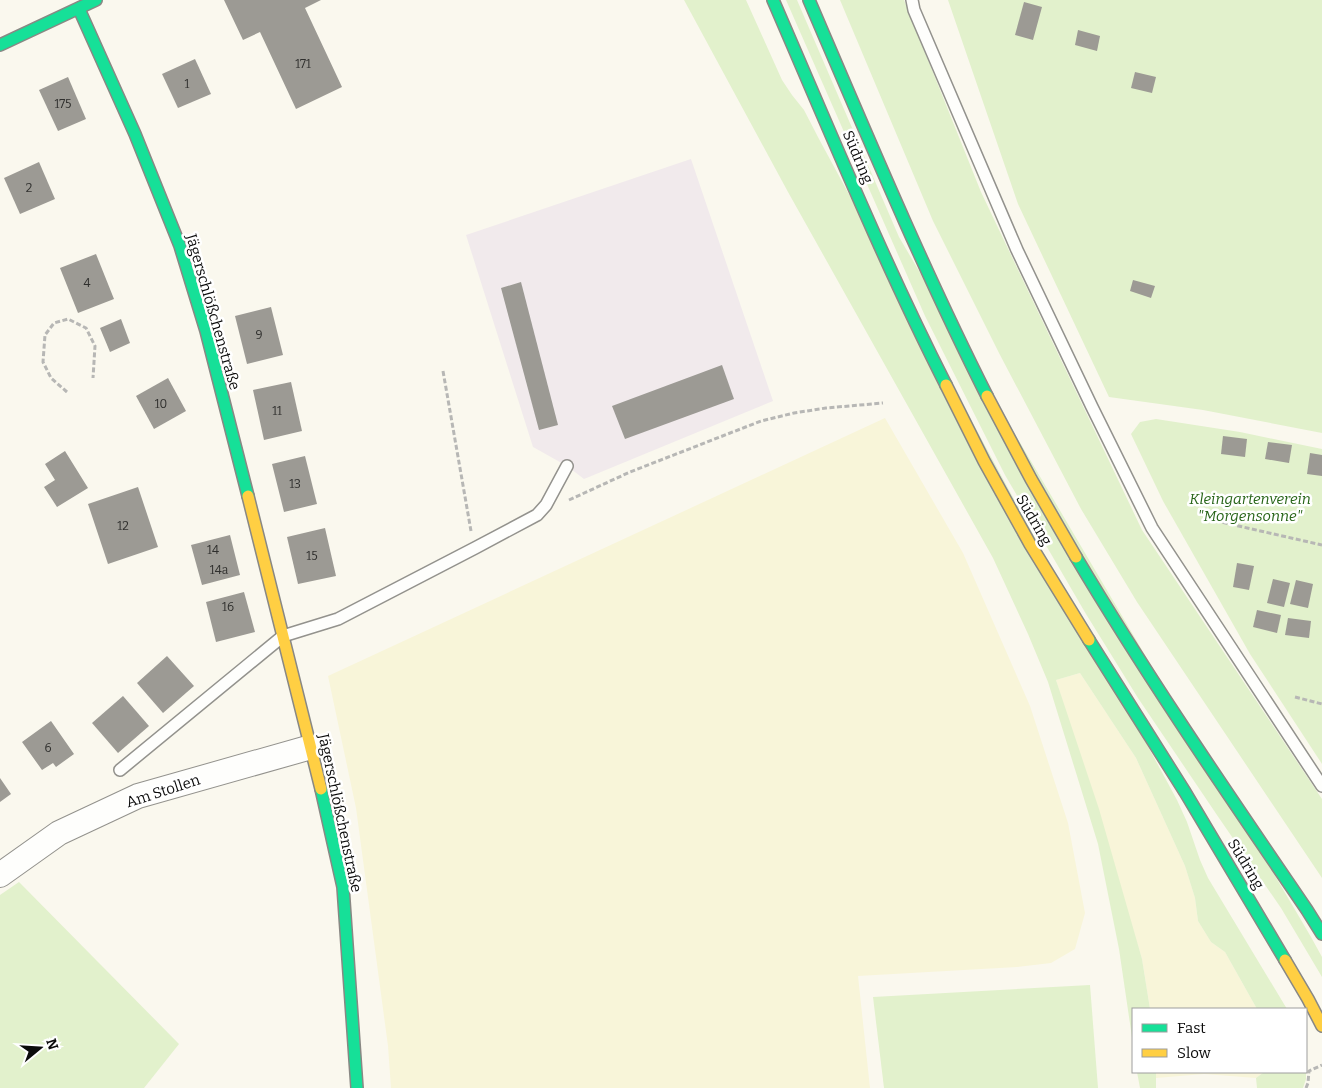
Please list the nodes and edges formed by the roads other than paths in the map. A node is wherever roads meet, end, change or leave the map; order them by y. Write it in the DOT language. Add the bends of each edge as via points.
graph roads {
  1 [pos="96,0"];
  2 [pos="774,0"];
  3 [pos="810,0"];
  4 [pos="912,0"];
  5 [pos="79,8"];
  6 [pos="0,45"];
  7 [pos="567,466"];
  8 [pos="283,636"];
  9 [pos="311,747"];
  10 [pos="120,770"];
  11 [pos="1322,786"];
  12 [pos="0,875"];
  13 [pos="1322,934"];
  14 [pos="1322,1026"];
  15 [pos="357,1088"];
  1 -- 5 [label="main road"];
  2 -- 14 [label="main road, Südring" via="887,264 984,462 1095,651 1185,792"];
  3 -- 13 [label="main road, Südring" via="931,280 974,371 1031,478 1161,694"];
  4 -- 11 [label="lane" via="1017,250 1152,528"];
  5 -- 6 [label="main road"];
  5 -- 8 [label="main road, Jägerschlößchenstraße" via="180,246 206,331"];
  7 -- 8 [label="lane" via="537,515 338,619"];
  8 -- 9 [label="main road, Jägerschlößchenstraße"];
  8 -- 10 [label="lane"];
  9 -- 12 [label="street, Am Stollen" via="138,796 59,833"];
  9 -- 15 [label="main road, Jägerschlößchenstraße" via="343,887"];
}
